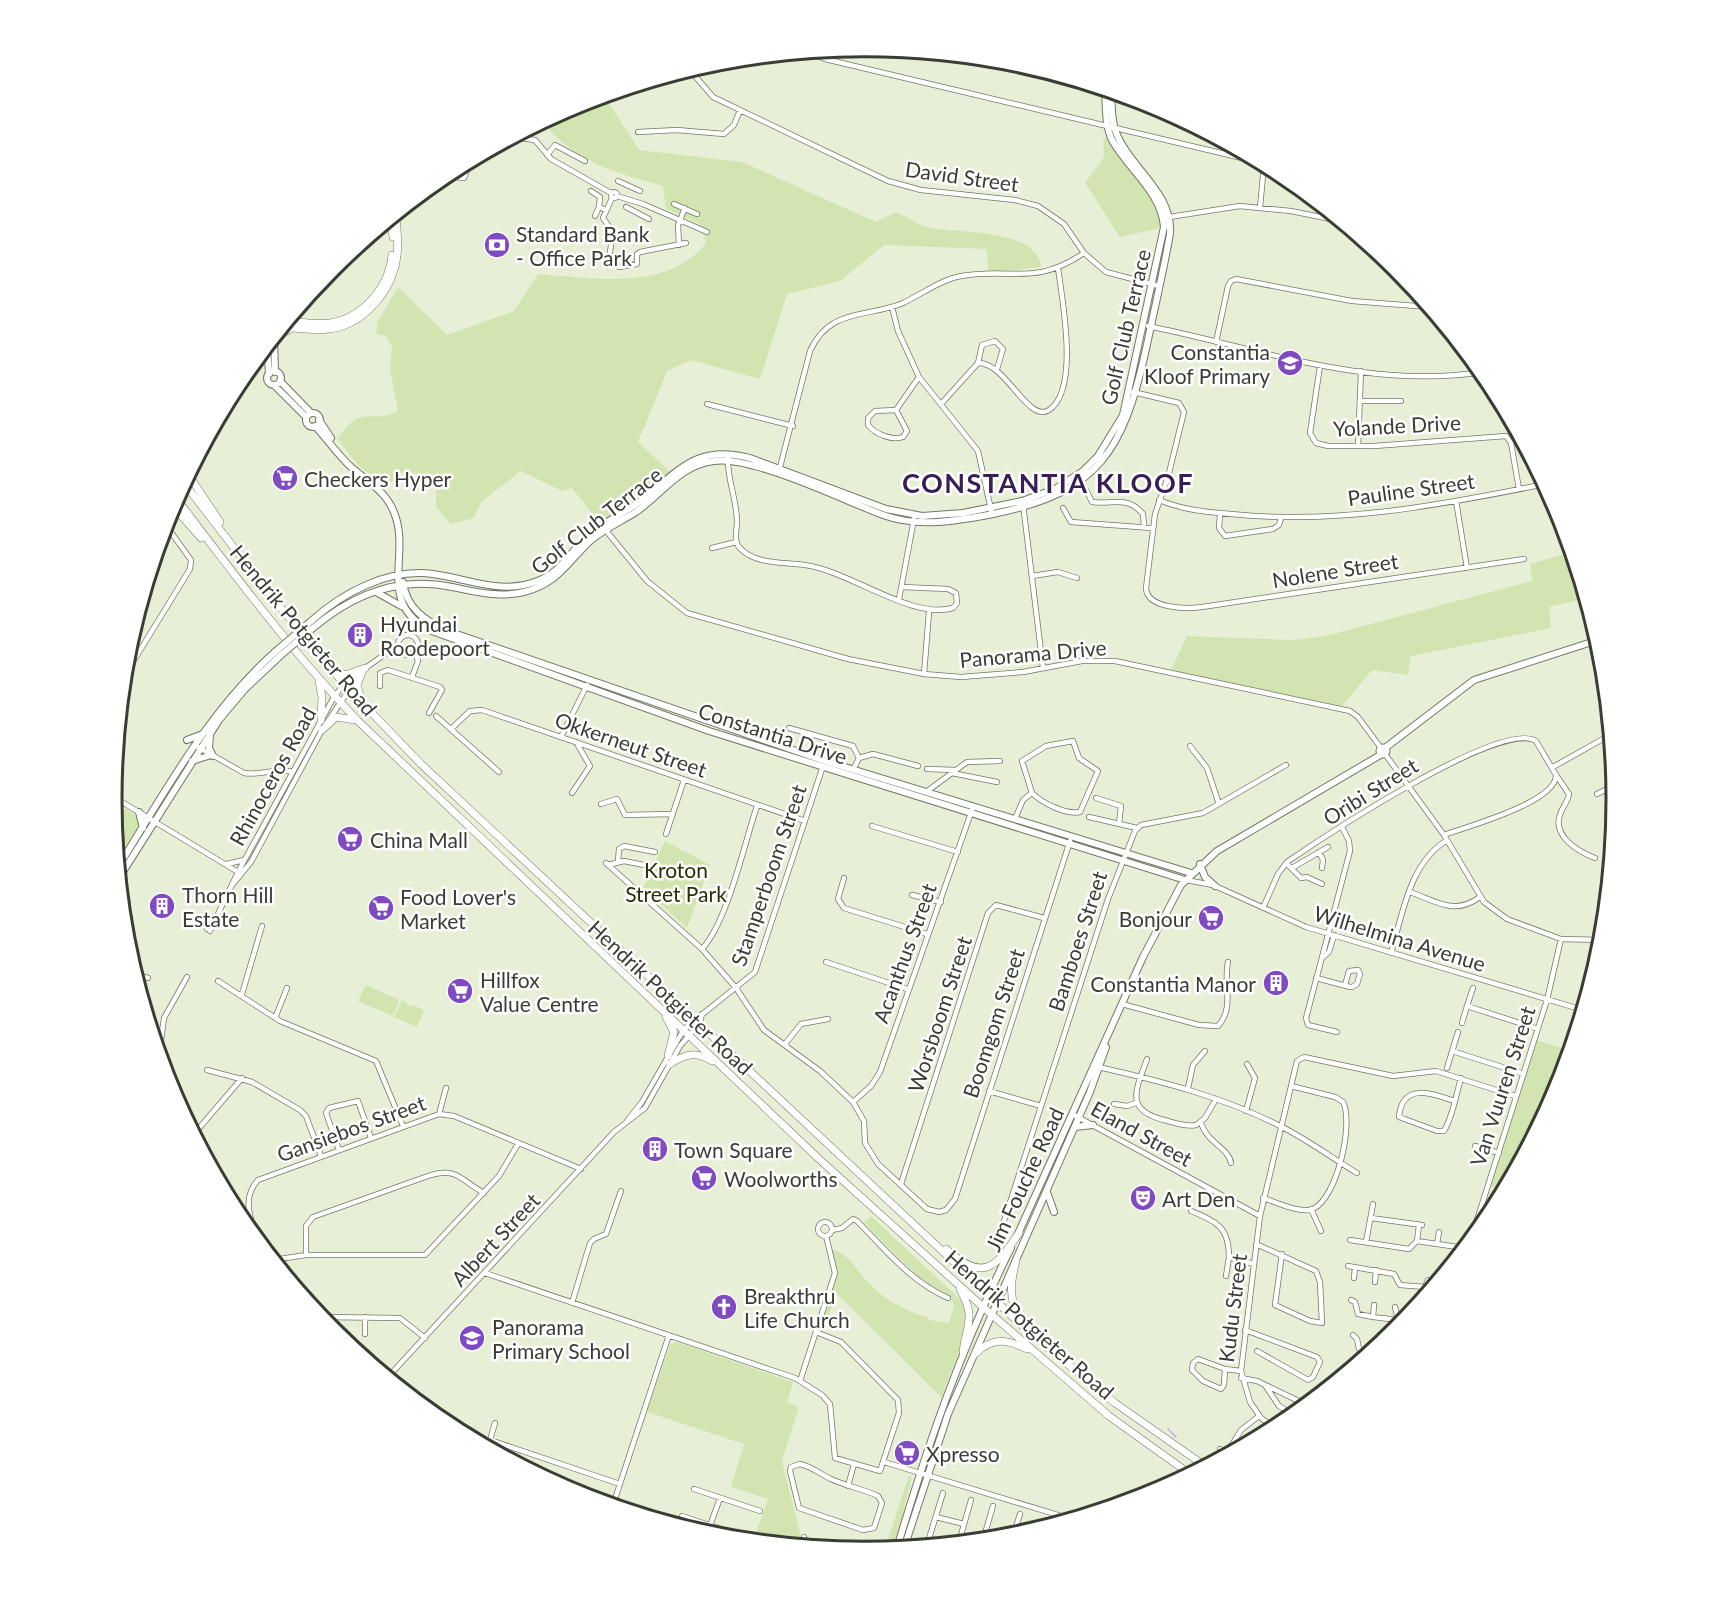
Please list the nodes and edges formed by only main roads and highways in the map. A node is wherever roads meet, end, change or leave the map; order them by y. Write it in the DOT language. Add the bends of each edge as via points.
graph roads {
  1 [pos="396,224"];
  2 [pos="392,227"];
  3 [pos="296,321"];
  4 [pos="293,328"];
  5 [pos="289,330"];
  6 [pos="194,482"];
  7 [pos="190,490"];
  8 [pos="182,506"];
  9 [pos="179,513"];
  10 [pos="243,558"];
  11 [pos="232,573"];
  12 [pos="330,665"];
  13 [pos="318,679"];
  14 [pos="366,708"];
  15 [pos="321,720"];
  16 [pos="357,721"];
  17 [pos="322,730"];
  18 [pos="639,986"];
  19 [pos="668,1056"];
  20 [pos="670,1064"];
  21 [pos="735,1079"];
  22 [pos="898,1210"];
  23 [pos="1019,1233"];
  24 [pos="1016,1261"];
  25 [pos="957,1283"];
  26 [pos="1029,1332"];
  27 [pos="963,1352"];
  28 [pos="1035,1353"];
  29 [pos="975,1354"];
  30 [pos="1198,1461"];
  31 [pos="1182,1469"];
  1 -- 4 [label="main road" via="395,269 379,300 364,314 341,326"];
  2 -- 3 [label="main road" via="390,266 384,283 369,303 331,323"];
  4 -- 5 [label="main road"];
  6 -- 10 [label="main road"];
  7 -- 10 [label="main road, Hendrik Potgieter Road"];
  8 -- 11 [label="main road, Hendrik Potgieter Road"];
  9 -- 11 [label="main road"];
  10 -- 12 [label="main road, Hendrik Potgieter Road"];
  11 -- 13 [label="main road, Hendrik Potgieter Road"];
  12 -- 14 [label="main road, Hendrik Potgieter Road"];
  12 -- 14 [label="main road" via="346,675 363,671 357,690"];
  13 -- 15 [label="main road"];
  13 -- 16 [label="main road, Hendrik Potgieter Road"];
  14 -- 22 [label="main road, Hendrik Potgieter Road" via="441,784"];
  16 -- 17 [label="main road" via="336,717"];
  16 -- 18 [label="main road, Hendrik Potgieter Road"];
  18 -- 19 [label="main road" via="672,1026 674,1038"];
  18 -- 21 [label="main road, Hendrik Potgieter Road"];
  20 -- 21 [label="main road" via="697,1054"];
  21 -- 25 [label="main road, Hendrik Potgieter Road"];
  22 -- 23 [label="main road" via="971,1268 981,1269 997,1262"];
  22 -- 26 [label="main road, Hendrik Potgieter Road"];
  24 -- 26 [label="main road" via="1011,1298"];
  25 -- 27 [label="main road" via="970,1313"];
  25 -- 28 [label="main road, Hendrik Potgieter Road"];
  26 -- 30 [label="main road, Hendrik Potgieter Road" via="1115,1403"];
  28 -- 29 [label="main road" via="1000,1340 987,1343"];
  28 -- 31 [label="main road, Hendrik Potgieter Road" via="1109,1416"];
}
